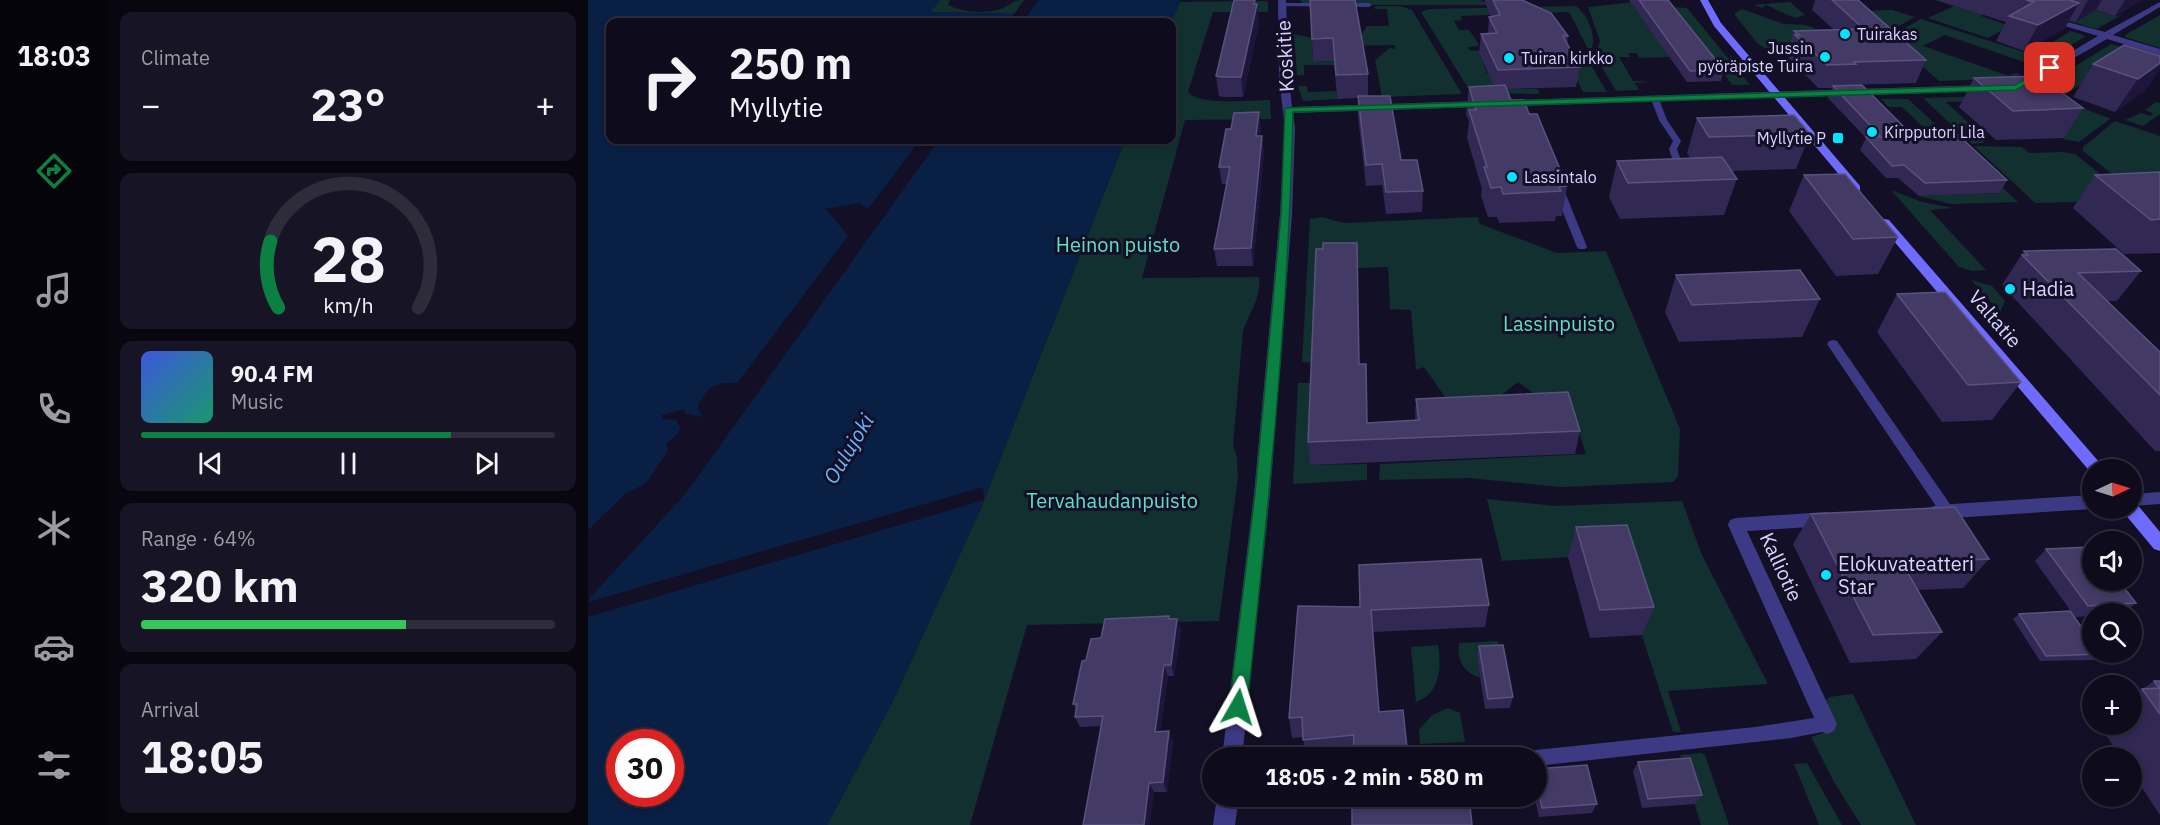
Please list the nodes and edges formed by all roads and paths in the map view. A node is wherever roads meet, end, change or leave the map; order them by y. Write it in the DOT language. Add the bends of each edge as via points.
graph roads {
  1 [pos="1704,0"];
  2 [pos="1282,3"];
  3 [pos="2160,4"];
  4 [pos="1369,5"];
  5 [pos="2037,15"];
  6 [pos="2105,36"];
  7 [pos="2160,52"];
  8 [pos="2005,87"];
  9 [pos="1993,88"];
  10 [pos="1778,95"];
  11 [pos="1655,99"];
  12 [pos="1289,110"];
  13 [pos="1676,158"];
  14 [pos="1557,185"];
  15 [pos="1582,247"];
  16 [pos="1833,344"];
  17 [pos="2089,459"];
  18 [pos="2160,498"];
  19 [pos="2142,499"];
  20 [pos="2082,503"];
  21 [pos="1947,511"];
  22 [pos="1916,513"];
  23 [pos="1845,518"];
  24 [pos="2139,519"];
  25 [pos="2160,544"];
  26 [pos="1827,724"];
  27 [pos="1233,747"];
  28 [pos="1547,756"];
  29 [pos="1226,807"];
  30 [pos="1224,825"];
  1 -- 10 [label="street, Valtatie" via="1718,24"];
  2 -- 4 [label="lane"];
  2 -- 12 [label="street, Koskitie"];
  3 -- 6 [label="street"];
  5 -- 6 [label="street"];
  6 -- 7 [label="street"];
  6 -- 8 [label="street" via="2016,87"];
  9 -- 10 [label="street"];
  10 -- 11 [label="street"];
  10 -- 17 [label="street, Valtatie"];
  11 -- 12 [label="street" via="1525,106"];
  11 -- 13 [label="lane" via="1677,141 1673,149"];
  12 -- 27 [label="street, Koskitie" via="1286,214 1262,494"];
  14 -- 15 [label="lane"];
  16 -- 21 [label="lane"];
  18 -- 19 [label="street"];
  20 -- 21 [label="street"];
  21 -- 22 [label="street"];
  23 -- 26 [label="street, Kalliotie" via="1736,525"];
  24 -- 25 [label="street"];
  26 -- 28 [label="lane" via="1747,738 1599,748"];
  29 -- 30 [label="street"];
}
